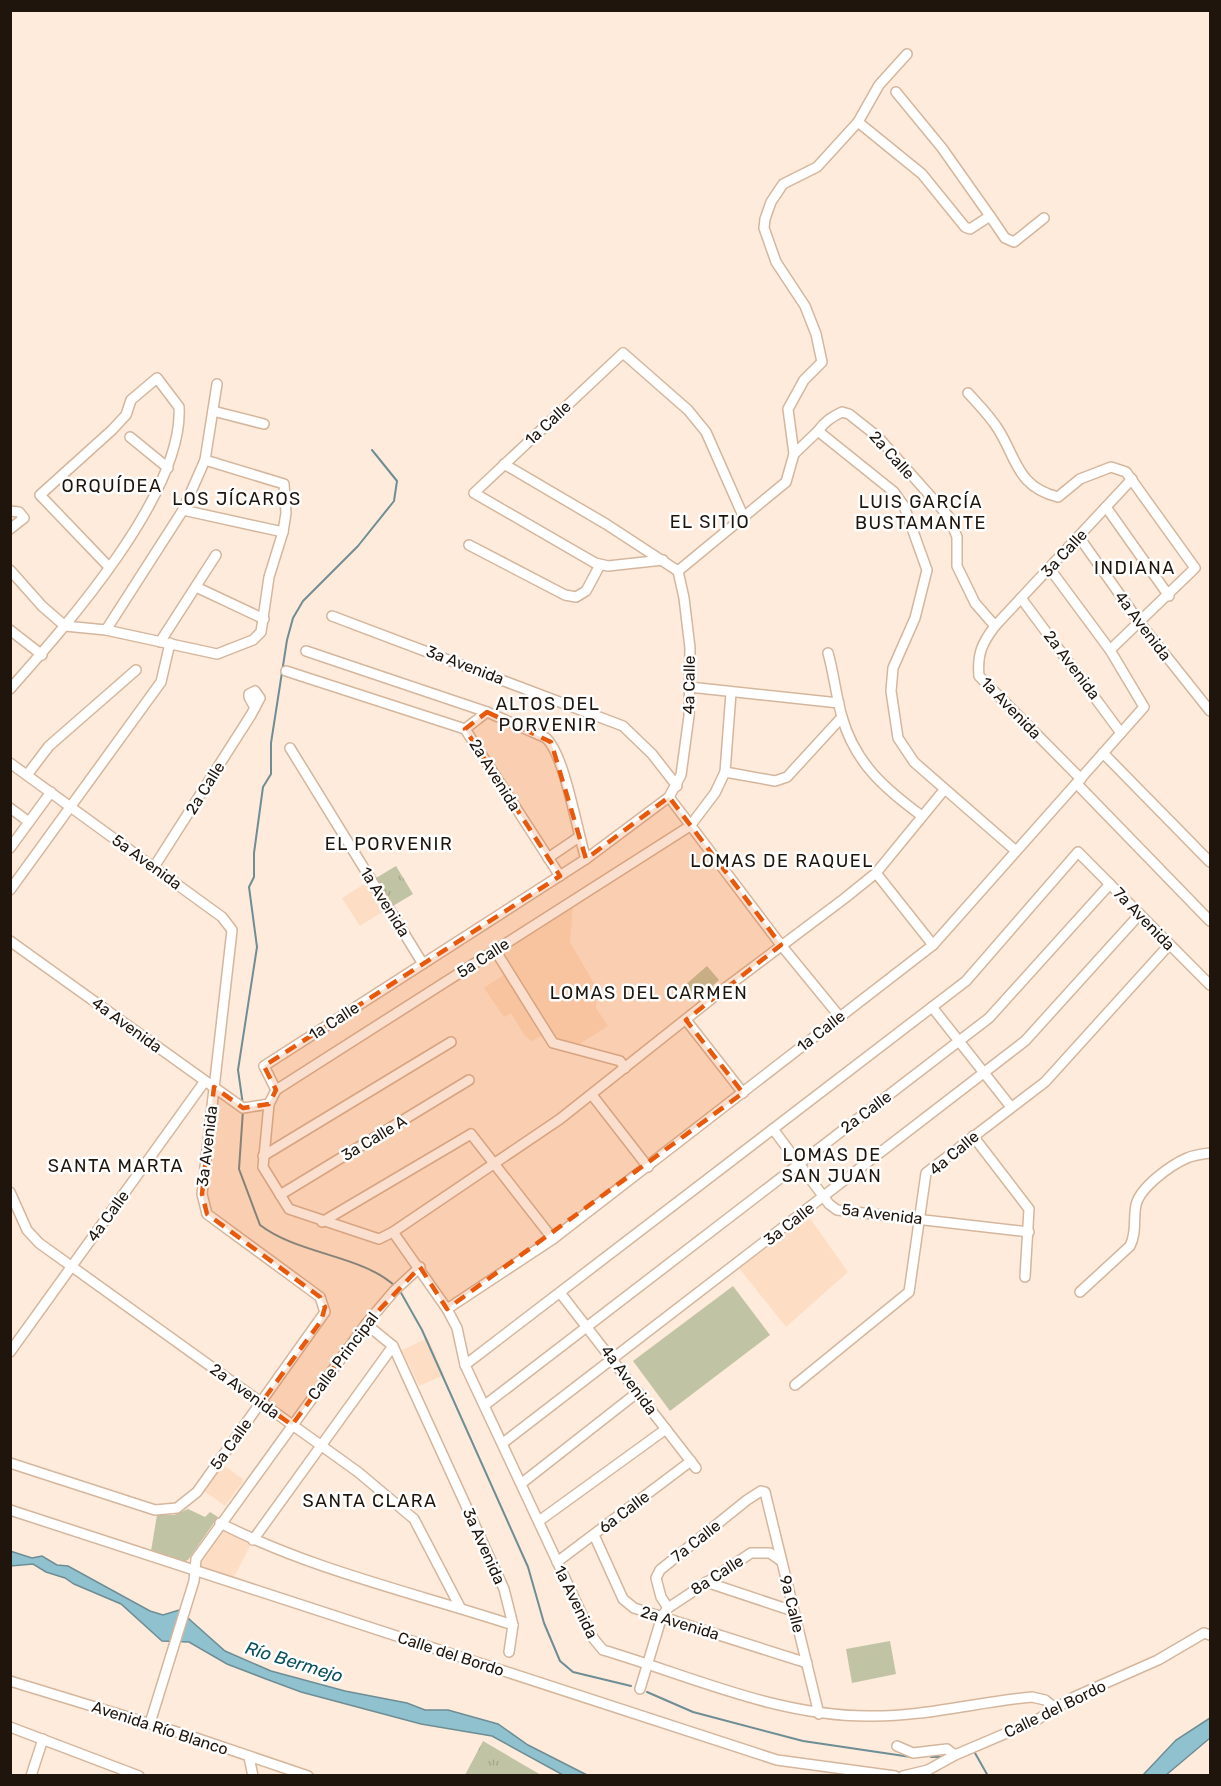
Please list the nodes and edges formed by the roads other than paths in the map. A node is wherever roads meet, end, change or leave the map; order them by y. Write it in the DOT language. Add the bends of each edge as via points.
graph roads {
  1 [pos="907,54"];
  2 [pos="896,92"];
  3 [pos="858,122"];
  4 [pos="990,216"];
  5 [pos="1044,218"];
  6 [pos="217,384"];
  7 [pos="968,393"];
  8 [pos="213,411"];
  9 [pos="264,424"];
  10 [pos="818,430"];
  11 [pos="130,437"];
  12 [pos="794,454"];
  13 [pos="204,460"];
  14 [pos="504,464"];
  15 [pos="168,468"];
  16 [pos="1132,479"];
  17 [pos="1106,507"];
  18 [pos="183,510"];
  19 [pos="10,511"];
  20 [pos="744,518"];
  21 [pos="10,529"];
  22 [pos="283,532"];
  23 [pos="1079,537"];
  24 [pos="469,545"];
  25 [pos="216,555"];
  26 [pos="663,560"];
  27 [pos="600,565"];
  28 [pos="109,567"];
  29 [pos="1050,569"];
  30 [pos="10,570"];
  31 [pos="678,571"];
  32 [pos="196,586"];
  33 [pos="1169,596"];
  34 [pos="1021,598"];
  35 [pos="332,616"];
  36 [pos="264,619"];
  37 [pos="1140,623"];
  38 [pos="65,626"];
  39 [pos="995,626"];
  40 [pos="10,630"];
  41 [pos="106,630"];
  42 [pos="165,642"];
  43 [pos="1110,650"];
  44 [pos="306,651"];
  45 [pos="828,653"];
  46 [pos="42,655"];
  47 [pos="136,670"];
  48 [pos="286,671"];
  49 [pos="12,683"];
  50 [pos="689,687"];
  51 [pos="730,693"];
  52 [pos="839,703"];
  53 [pos="255,708"];
  54 [pos="1210,711"];
  55 [pos="487,712"];
  56 [pos="842,717"];
  57 [pos="465,729"];
  58 [pos="1121,733"];
  59 [pos="290,748"];
  60 [pos="1103,753"];
  61 [pos="10,763"];
  62 [pos="725,772"];
  63 [pos="27,775"];
  64 [pos="1079,781"];
  65 [pos="677,786"];
  66 [pos="944,790"];
  67 [pos="51,792"];
  68 [pos="669,797"];
  69 [pos="71,807"];
  70 [pos="10,808"];
  71 [pos="922,816"];
  72 [pos="29,822"];
  73 [pos="690,826"];
  74 [pos="579,837"];
  75 [pos="10,848"];
  76 [pos="1016,850"];
  77 [pos="548,858"];
  78 [pos="586,859"];
  79 [pos="1210,862"];
  80 [pos="154,867"];
  81 [pos="876,873"];
  82 [pos="560,876"];
  83 [pos="1110,884"];
  84 [pos="10,890"];
  85 [pos="1139,915"];
  86 [pos="1210,921"];
  87 [pos="231,939"];
  88 [pos="10,941"];
  89 [pos="781,945"];
  90 [pos="933,945"];
  91 [pos="1169,945"];
  92 [pos="495,951"];
  93 [pos="423,964"];
  94 [pos="1210,985"];
  95 [pos="933,1007"];
  96 [pos="840,1017"];
  97 [pos="686,1020"];
  98 [pos="960,1041"];
  99 [pos="451,1042"];
  100 [pos="625,1068"];
  101 [pos="985,1073"];
  102 [pos="469,1080"];
  103 [pos="205,1081"];
  104 [pos="214,1088"];
  105 [pos="276,1090"];
  106 [pos="743,1093"];
  107 [pos="592,1095"];
  108 [pos="269,1104"];
  109 [pos="1011,1107"];
  110 [pos="773,1130"];
  111 [pos="973,1136"];
  112 [pos="1210,1153"];
  113 [pos="263,1156"];
  114 [pos="798,1163"];
  115 [pos="497,1165"];
  116 [pos="648,1167"];
  117 [pos="10,1192"];
  118 [pos="280,1195"];
  119 [pos="823,1197"];
  120 [pos="919,1218"];
  121 [pos="322,1222"];
  122 [pos="393,1232"];
  123 [pos="1029,1232"];
  124 [pos="554,1239"];
  125 [pos="72,1266"];
  126 [pos="420,1267"];
  127 [pos="1025,1277"];
  128 [pos="1080,1292"];
  129 [pos="561,1293"];
  130 [pos="320,1297"];
  131 [pos="447,1309"];
  132 [pos="366,1324"];
  133 [pos="588,1327"];
  134 [pos="393,1346"];
  135 [pos="10,1352"];
  136 [pos="612,1359"];
  137 [pos="465,1365"];
  138 [pos="795,1385"];
  139 [pos="638,1392"];
  140 [pos="261,1403"];
  141 [pos="485,1405"];
  142 [pos="292,1425"];
  143 [pos="666,1429"];
  144 [pos="503,1443"];
  145 [pos="321,1446"];
  146 [pos="10,1463"];
  147 [pos="693,1465"];
  148 [pos="522,1483"];
  149 [pos="766,1495"];
  150 [pos="10,1510"];
  151 [pos="539,1521"];
  152 [pos="220,1523"];
  153 [pos="594,1535"];
  154 [pos="254,1540"];
  155 [pos="780,1560"];
  156 [pos="557,1562"];
  157 [pos="194,1570"];
  158 [pos="706,1582"];
  159 [pos="460,1607"];
  160 [pos="793,1611"];
  161 [pos="665,1612"];
  162 [pos="513,1625"];
  163 [pos="1208,1634"];
  164 [pos="509,1652"];
  165 [pos="648,1663"];
  166 [pos="807,1663"];
  167 [pos="10,1681"];
  168 [pos="640,1689"];
  169 [pos="1055,1708"];
  170 [pos="819,1714"];
  171 [pos="150,1723"];
  172 [pos="10,1727"];
  173 [pos="43,1739"];
  174 [pos="897,1746"];
  175 [pos="955,1755"];
  176 [pos="249,1757"];
  177 [pos="31,1776"];
  178 [pos="139,1776"];
  179 [pos="253,1776"];
  180 [pos="308,1776"];
  181 [pos="895,1776"];
  182 [pos="903,1776"];
  1 -- 3 [label="street" via="879,85"];
  2 -- 4 [label="street"];
  3 -- 4 [label="street" via="922,174 965,227 970,229"];
  3 -- 12 [label="street" via="817,167 783,184 765,219 764,228 776,262 808,313 822,362 804,380 788,409"];
  4 -- 5 [label="street" via="1005,238 1014,242"];
  6 -- 8 [label="street"];
  7 -- 16 [label="street" via="1000,432 1017,469 1042,491 1061,496 1080,479 1111,467 1126,472"];
  8 -- 9 [label="street"];
  8 -- 13 [label="street"];
  10 -- 12 [label="street"];
  10 -- 39 [label="street, 2a Calle" via="842,412 849,414 878,437 934,498 955,528 957,566 975,603"];
  10 -- 66 [label="street" via="894,492 904,506 922,554 926,581 893,668 891,691 898,738 915,762"];
  11 -- 15 [label="street"];
  12 -- 20 [label="street" via="786,482"];
  13 -- 18 [label="street"];
  13 -- 22 [label="street" via="285,484"];
  14 -- 20 [label="street, 1a Calle" via="622,353 688,410 706,432"];
  14 -- 26 [label="street"];
  14 -- 27 [label="street, 1a Calle" via="474,493"];
  15 -- 28 [label="street"];
  15 -- 28 [label="street" via="179,410 159,379 131,400 124,419 40,495"];
  16 -- 17 [label="street, 3a Calle"];
  16 -- 33 [label="street" via="1195,568"];
  17 -- 23 [label="street, 3a Calle"];
  17 -- 33 [label="street"];
  18 -- 22 [label="street"];
  18 -- 41 [label="street"];
  19 -- 21 [label="street" via="19,512 24,518"];
  20 -- 31 [label="street"];
  22 -- 36 [label="street" via="269,577"];
  23 -- 29 [label="street, 3a Calle"];
  23 -- 37 [label="street, 4a Avenida"];
  24 -- 27 [label="street" via="565,595 576,597 586,591"];
  25 -- 32 [label="street"];
  26 -- 27 [label="street"];
  26 -- 31 [label="street"];
  28 -- 38 [label="street"];
  29 -- 34 [label="street, 3a Calle"];
  29 -- 43 [label="street"];
  30 -- 38 [label="street"];
  31 -- 50 [label="street, 4a Calle" via="687,616"];
  32 -- 36 [label="street"];
  32 -- 42 [label="street"];
  33 -- 37 [label="street"];
  34 -- 39 [label="street, 3a Calle"];
  34 -- 58 [label="street, 2a Avenida"];
  35 -- 65 [label="street, 3a Avenida" via="623,726"];
  36 -- 42 [label="street" via="261,632 254,639 217,654"];
  37 -- 43 [label="street"];
  37 -- 54 [label="street, 4a Avenida"];
  38 -- 41 [label="street"];
  38 -- 46 [label="street"];
  39 -- 64 [label="street, 1a Avenida" via="981,644 979,676"];
  40 -- 46 [label="street"];
  41 -- 42 [label="street"];
  42 -- 69 [label="street" via="161,682"];
  43 -- 58 [label="street, 1a Calle" via="1144,707"];
  44 -- 55 [label="street"];
  45 -- 52 [label="street"];
  46 -- 49 [label="street"];
  47 -- 63 [label="street" via="49,746"];
  48 -- 57 [label="street, 2a Avenida"];
  50 -- 51 [label="street"];
  50 -- 65 [label="street, 4a Calle" via="689,716"];
  51 -- 52 [label="street"];
  51 -- 62 [label="street"];
  52 -- 56 [label="street"];
  53 -- 80 [label="street, 2a Calle"];
  55 -- 57 [label="street"];
  55 -- 74 [label="street" via="551,742"];
  56 -- 62 [label="street" via="787,777 775,781"];
  56 -- 71 [label="street" via="861,762 891,793"];
  57 -- 77 [label="street, 2a Avenida"];
  58 -- 60 [label="street, 1a Calle"];
  59 -- 93 [label="street, 1a Avenida"];
  60 -- 64 [label="street, 1a Calle"];
  60 -- 79 [label="street"];
  61 -- 63 [label="street, 5a Avenida"];
  62 -- 73 [label="street" via="715,793"];
  63 -- 67 [label="street, 5a Avenida"];
  64 -- 76 [label="street, 1a Calle"];
  64 -- 86 [label="street, 1a Avenida"];
  65 -- 68 [label="street, 4a Calle"];
  66 -- 71 [label="street"];
  66 -- 76 [label="street"];
  67 -- 69 [label="street, 5a Avenida"];
  67 -- 72 [label="street"];
  68 -- 73 [label="street"];
  68 -- 78 [label="street, 4a Calle"];
  69 -- 80 [label="street, 5a Avenida"];
  69 -- 84 [label="street"];
  70 -- 72 [label="street"];
  71 -- 81 [label="street"];
  72 -- 75 [label="street"];
  73 -- 89 [label="street"];
  73 -- 92 [label="street, 5a Calle"];
  74 -- 77 [label="street"];
  74 -- 78 [label="street"];
  76 -- 90 [label="street, 1a Calle"];
  77 -- 82 [label="street, 2a Avenida"];
  78 -- 82 [label="street, 1a Calle"];
  80 -- 87 [label="street, 5a Avenida" via="222,917 231,930"];
  81 -- 89 [label="street"];
  81 -- 90 [label="street"];
  82 -- 93 [label="street, 1a Calle"];
  83 -- 85 [label="street, 7a Avenida"];
  83 -- 95 [label="street, 7a Avenida" via="1078,852 966,981"];
  83 -- 98 [label="street, 2a Calle" via="989,1018"];
  85 -- 91 [label="street, 7a Avenida"];
  85 -- 101 [label="street, 3a Calle" via="1025,1041"];
  87 -- 104 [label="street, 3a Avenida"];
  88 -- 103 [label="street, 4a Avenida"];
  89 -- 96 [label="street"];
  89 -- 97 [label="street"];
  90 -- 96 [label="street, 1a Calle"];
  91 -- 94 [label="street, 7a Avenida"];
  91 -- 109 [label="street, 4a Calle" via="1045,1082"];
  92 -- 100 [label="street" via="553,1043 620,1061"];
  92 -- 105 [label="street, 5a Calle"];
  93 -- 105 [label="street, 1a Calle" via="264,1066"];
  95 -- 98 [label="street"];
  95 -- 110 [label="street"];
  96 -- 106 [label="street, 1a Calle"];
  97 -- 100 [label="street"];
  97 -- 106 [label="street"];
  98 -- 101 [label="street"];
  98 -- 114 [label="street, 2a Calle"];
  99 -- 113 [label="street"];
  100 -- 107 [label="street"];
  101 -- 109 [label="street"];
  101 -- 119 [label="street, 3a Calle"];
  102 -- 118 [label="street, 3a Calle A"];
  103 -- 104 [label="street, 4a Avenida"];
  103 -- 125 [label="street, 4a Calle"];
  104 -- 108 [label="street, 4a Avenida" via="243,1108"];
  104 -- 130 [label="street, 3a Avenida" via="202,1194 207,1214"];
  105 -- 108 [label="street"];
  106 -- 116 [label="street, 1a Calle"];
  107 -- 115 [label="street"];
  107 -- 116 [label="street"];
  108 -- 113 [label="street"];
  109 -- 111 [label="street, 4a Calle"];
  110 -- 114 [label="street, 5a Avenida"];
  110 -- 129 [label="street"];
  111 -- 120 [label="street, 4a Calle" via="926,1173"];
  111 -- 123 [label="street" via="1029,1209"];
  112 -- 128 [label="street" via="1188,1157 1141,1192 1130,1246"];
  113 -- 118 [label="street" via="263,1167"];
  114 -- 119 [label="street, 5a Avenida"];
  114 -- 133 [label="street, 2a Calle"];
  115 -- 121 [label="street" via="471,1134"];
  115 -- 122 [label="street"];
  115 -- 124 [label="street"];
  116 -- 124 [label="street, 1a Calle"];
  117 -- 125 [label="street, 2a Avenida" via="32,1238"];
  118 -- 121 [label="street" via="289,1209"];
  119 -- 120 [label="street, 5a Avenida" via="837,1210"];
  119 -- 136 [label="street, 3a Calle"];
  120 -- 123 [label="street, 5a Avenida"];
  120 -- 138 [label="street, 4a Calle" via="909,1292"];
  121 -- 122 [label="street" via="379,1239"];
  122 -- 126 [label="street, 1a Avenida"];
  123 -- 127 [label="street"];
  124 -- 131 [label="street, 1a Calle"];
  125 -- 135 [label="street, 4a Calle"];
  125 -- 140 [label="street, 2a Avenida"];
  126 -- 131 [label="street, 1a Avenida"];
  126 -- 132 [label="street, Calle Principal"];
  129 -- 133 [label="street, 4a Avenida"];
  129 -- 137 [label="street"];
  130 -- 140 [label="street, 5a Calle" via="324,1316"];
  131 -- 137 [label="street, 1a Avenida" via="458,1328"];
  132 -- 134 [label="street, 3a Avenida"];
  132 -- 142 [label="street, Calle Principal"];
  133 -- 136 [label="street, 4a Avenida"];
  133 -- 141 [label="street, 2a Calle"];
  134 -- 145 [label="street"];
  134 -- 162 [label="street, 3a Avenida" via="504,1589"];
  136 -- 139 [label="street, 4a Avenida"];
  136 -- 144 [label="street, 3a Calle"];
  137 -- 141 [label="street, 1a Avenida"];
  139 -- 143 [label="street, 4a Avenida"];
  139 -- 148 [label="street"];
  140 -- 142 [label="street, 2a Avenida"];
  140 -- 146 [label="street, 5a Calle" via="190,1500 177,1508 155,1510"];
  141 -- 144 [label="street, 1a Avenida"];
  142 -- 145 [label="street, 2a Avenida"];
  142 -- 152 [label="street, Calle Principal"];
  143 -- 147 [label="street, 4a Avenida"];
  143 -- 151 [label="street"];
  144 -- 148 [label="street, 1a Avenida"];
  145 -- 154 [label="street"];
  145 -- 159 [label="street, 2a Avenida" via="391,1497 414,1519"];
  147 -- 153 [label="street, 6a Calle"];
  148 -- 151 [label="street, 1a Avenida"];
  149 -- 155 [label="street, 9a Calle"];
  149 -- 161 [label="street, 7a Calle" via="761,1491 747,1500 660,1570 656,1578"];
  150 -- 157 [label="street, Calle del Bordo"];
  151 -- 156 [label="street, 1a Avenida"];
  152 -- 154 [label="street"];
  152 -- 157 [label="street, Calle Principal" via="196,1559"];
  153 -- 156 [label="street, 6a Calle"];
  153 -- 161 [label="street, 2a Avenida" via="628,1604"];
  154 -- 159 [label="street"];
  155 -- 158 [label="street, 8a Calle" via="770,1553 751,1553"];
  155 -- 160 [label="street, 9a Calle"];
  156 -- 165 [label="street, 1a Avenida" via="598,1646"];
  157 -- 171 [label="street, Calle Principal" via="190,1595"];
  157 -- 181 [label="street, Calle del Bordo" via="777,1760"];
  158 -- 160 [label="street"];
  158 -- 161 [label="street, 8a Calle"];
  159 -- 162 [label="street"];
  160 -- 166 [label="street, 9a Calle"];
  161 -- 165 [label="street"];
  161 -- 166 [label="street, 2a Avenida"];
  162 -- 164 [label="street, 3a Avenida"];
  163 -- 169 [label="street, Calle del Bordo"];
  165 -- 168 [label="street"];
  165 -- 170 [label="street, 1a Avenida" via="780,1707"];
  166 -- 170 [label="street, 9a Calle"];
  167 -- 171 [label="street, Avenida Río Blanco"];
  169 -- 170 [label="street, 1a Avenida" via="1032,1697 913,1715"];
  169 -- 175 [label="street, Calle del Bordo"];
  171 -- 176 [label="street, Avenida Río Blanco"];
  172 -- 173 [label="street"];
  173 -- 177 [label="street"];
  173 -- 178 [label="street"];
  174 -- 175 [label="street" via="914,1753 948,1749"];
  175 -- 182 [label="street, Calle del Bordo" via="928,1770"];
  176 -- 179 [label="street"];
  176 -- 180 [label="street, Avenida Río Blanco"];
}
